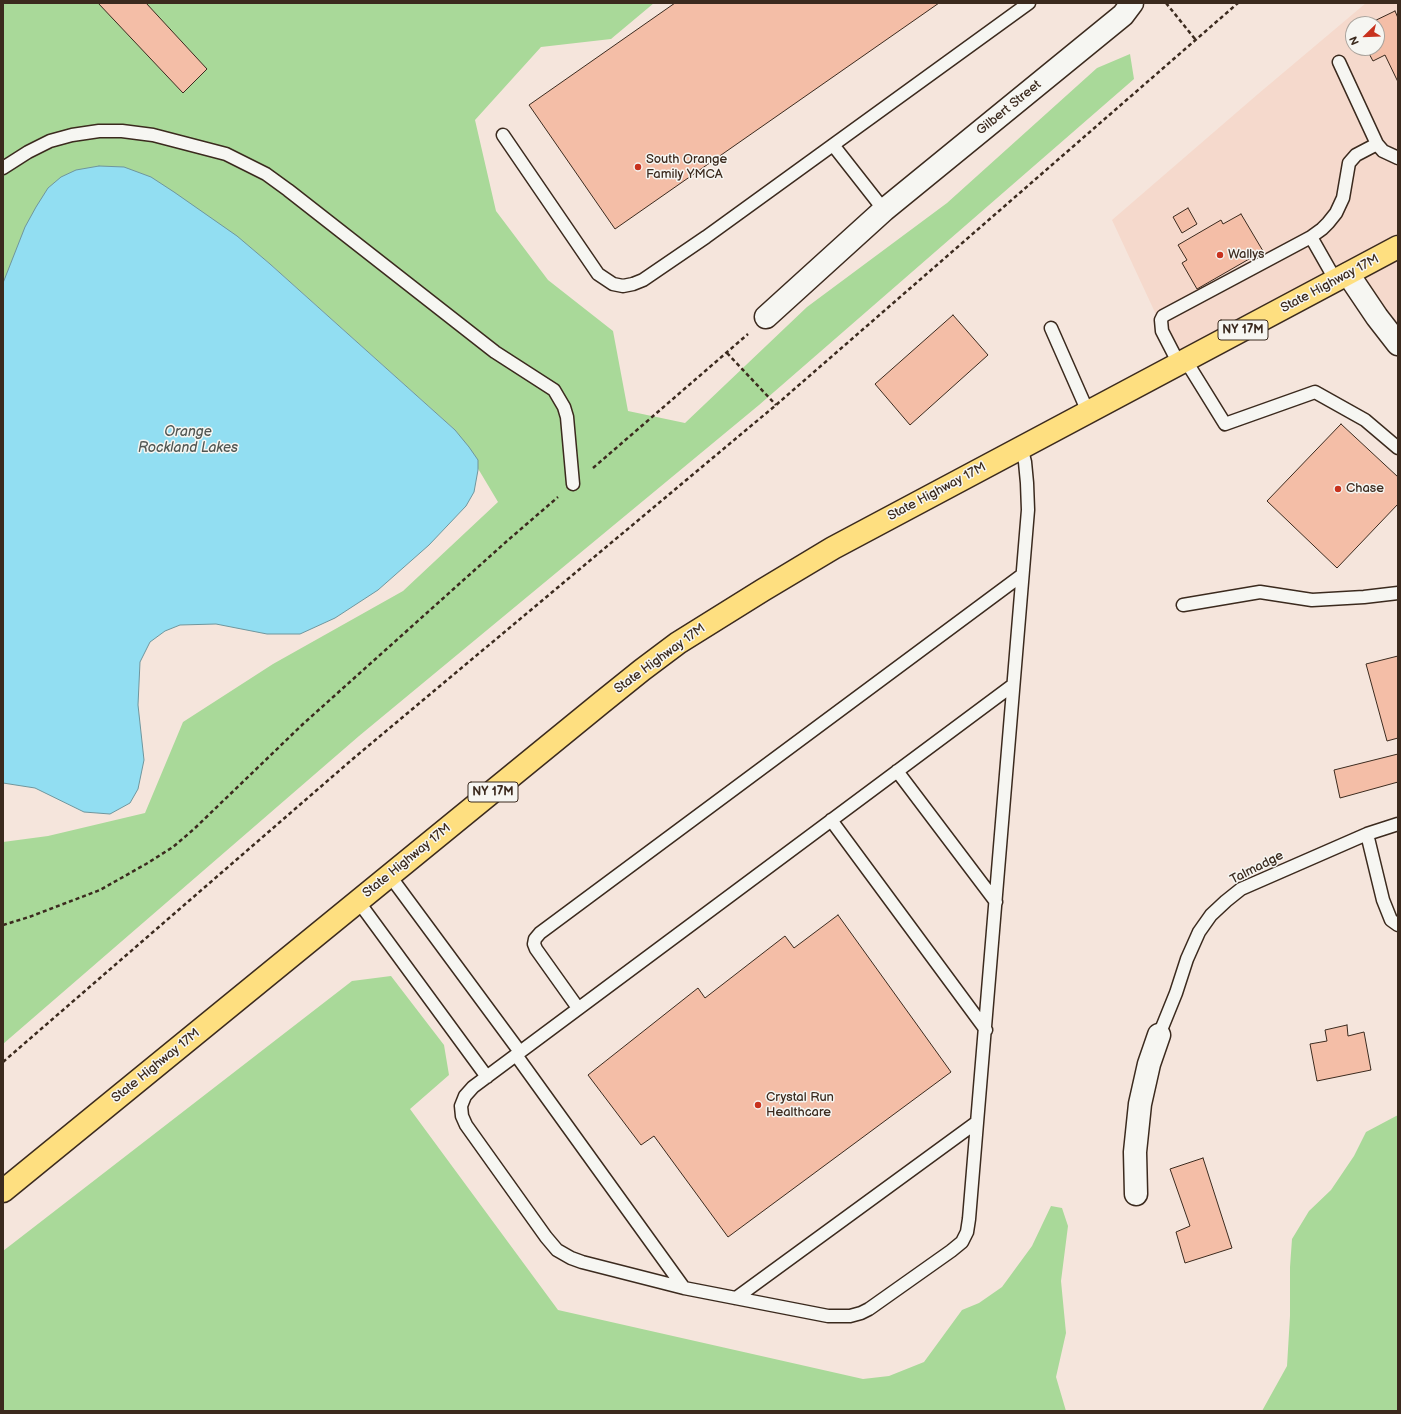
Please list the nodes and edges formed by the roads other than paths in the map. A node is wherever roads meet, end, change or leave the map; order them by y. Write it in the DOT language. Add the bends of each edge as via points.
graph roads {
  1 [pos="1030,3"];
  2 [pos="1132,3"];
  3 [pos="1339,62"];
  4 [pos="503,135"];
  5 [pos="1377,144"];
  6 [pos="833,145"];
  7 [pos="1398,158"];
  8 [pos="3,168"];
  9 [pos="884,210"];
  10 [pos="1312,236"];
  11 [pos="1398,247"];
  12 [pos="1342,277"];
  13 [pos="766,317"];
  14 [pos="1050,328"];
  15 [pos="1398,344"];
  16 [pos="1182,362"];
  17 [pos="1088,412"];
  18 [pos="1021,447"];
  19 [pos="1398,448"];
  20 [pos="573,484"];
  21 [pos="1022,576"];
  22 [pos="1398,593"];
  23 [pos="1184,605"];
  24 [pos="1013,684"];
  25 [pos="897,771"];
  26 [pos="831,820"];
  27 [pos="1398,824"];
  28 [pos="1367,834"];
  29 [pos="390,876"];
  30 [pos="358,901"];
  31 [pos="996,902"];
  32 [pos="1398,925"];
  33 [pos="578,1008"];
  34 [pos="986,1030"];
  35 [pos="1159,1035"];
  36 [pos="518,1053"];
  37 [pos="487,1077"];
  38 [pos="977,1122"];
  39 [pos="3,1191"];
  40 [pos="1136,1194"];
  41 [pos="684,1288"];
  42 [pos="736,1298"];
  1 -- 6 [label="lane"];
  2 -- 9 [label="street, Gilbert Street" via="1123,15"];
  3 -- 5 [label="lane"];
  4 -- 6 [label="lane" via="598,274 613,284 623,286 643,280"];
  5 -- 7 [label="lane" via="1383,151"];
  5 -- 10 [label="lane" via="1356,155 1349,163 1344,198 1328,223"];
  6 -- 9 [label="lane"];
  8 -- 20 [label="lane" via="50,141 98,131 122,131 153,135 226,154 266,174 496,352 554,390 567,417"];
  9 -- 13 [label="street, Gilbert Street"];
  10 -- 12 [label="lane"];
  10 -- 16 [label="lane" via="1163,316 1160,320 1162,331"];
  11 -- 12 [label="main road, State Highway 17M / NY 17M"];
  12 -- 15 [label="street"];
  12 -- 16 [label="main road, State Highway 17M / NY 17M"];
  14 -- 17 [label="lane"];
  16 -- 17 [label="main road, State Highway 17M / NY 17M"];
  16 -- 19 [label="lane" via="1225,424 1315,392 1365,420"];
  17 -- 18 [label="main road, State Highway 17M / NY 17M"];
  18 -- 21 [label="lane" via="1028,482"];
  18 -- 29 [label="main road, State Highway 17M / NY 17M" via="833,548 678,643"];
  21 -- 24 [label="lane"];
  21 -- 33 [label="lane" via="540,933 535,939 536,948"];
  22 -- 23 [label="lane" via="1312,600 1260,592"];
  24 -- 25 [label="lane"];
  24 -- 31 [label="lane"];
  25 -- 26 [label="lane"];
  25 -- 31 [label="lane"];
  26 -- 33 [label="lane"];
  26 -- 34 [label="lane"];
  27 -- 28 [label="lane, Talmadge"];
  28 -- 32 [label="lane" via="1383,900 1391,920"];
  28 -- 35 [label="lane, Talmadge" via="1240,889 1211,915 1196,938"];
  29 -- 30 [label="main road, State Highway 17M / NY 17M"];
  29 -- 36 [label="lane"];
  30 -- 37 [label="lane"];
  30 -- 39 [label="main road, State Highway 17M / NY 17M"];
  31 -- 34 [label="lane"];
  33 -- 36 [label="lane"];
  34 -- 38 [label="lane"];
  35 -- 40 [label="street" via="1140,1104 1135,1152"];
  36 -- 37 [label="lane"];
  36 -- 41 [label="lane"];
  37 -- 41 [label="lane" via="464,1096 462,1116 557,1250 582,1262"];
  38 -- 42 [label="lane"];
  38 -- 42 [label="lane" via="967,1232 962,1242 951,1251 869,1309 850,1316 828,1316"];
  41 -- 42 [label="lane"];
}
